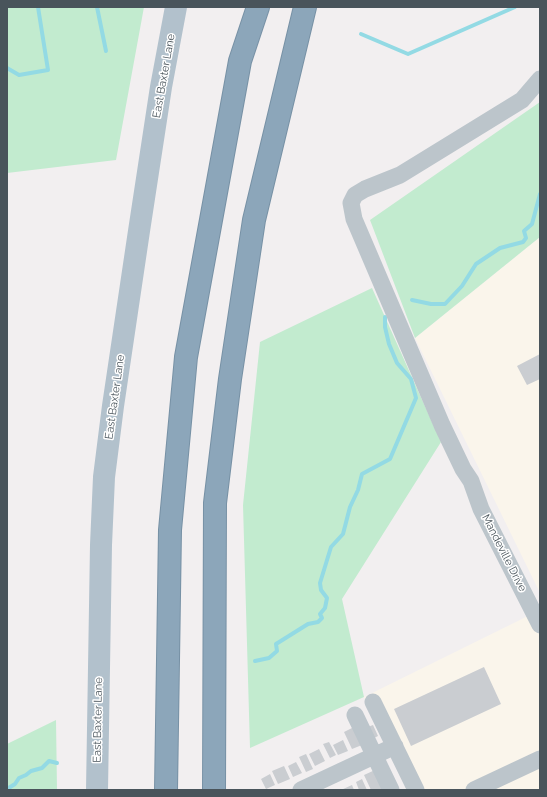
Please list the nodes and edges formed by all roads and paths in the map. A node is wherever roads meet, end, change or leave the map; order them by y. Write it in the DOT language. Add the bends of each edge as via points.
graph roads {
  1 [pos="176,7"];
  2 [pos="258,7"];
  3 [pos="305,7"];
  4 [pos="540,79"];
  5 [pos="540,625"];
  6 [pos="373,702"];
  7 [pos="355,715"];
  8 [pos="395,746"];
  9 [pos="374,756"];
  10 [pos="540,759"];
  11 [pos="215,783"];
  12 [pos="97,790"];
  13 [pos="166,790"];
  14 [pos="301,790"];
  15 [pos="390,790"];
  16 [pos="416,790"];
  17 [pos="474,790"];
  1 -- 12 [label="main road, East Baxter Lane" via="161,87 104,477"];
  2 -- 13 [label="highway" via="240,60 186,357 170,530"];
  3 -- 11 [label="highway" via="254,220 230,379 217,488"];
  4 -- 5 [label="street, Mandeville Drive" via="522,100 400,175 360,192 351,204 354,219 442,425"];
  6 -- 8 [label="street"];
  7 -- 9 [label="street"];
  8 -- 9 [label="street"];
  8 -- 16 [label="street"];
  9 -- 14 [label="street"];
  9 -- 15 [label="street"];
  10 -- 17 [label="street"];
}
